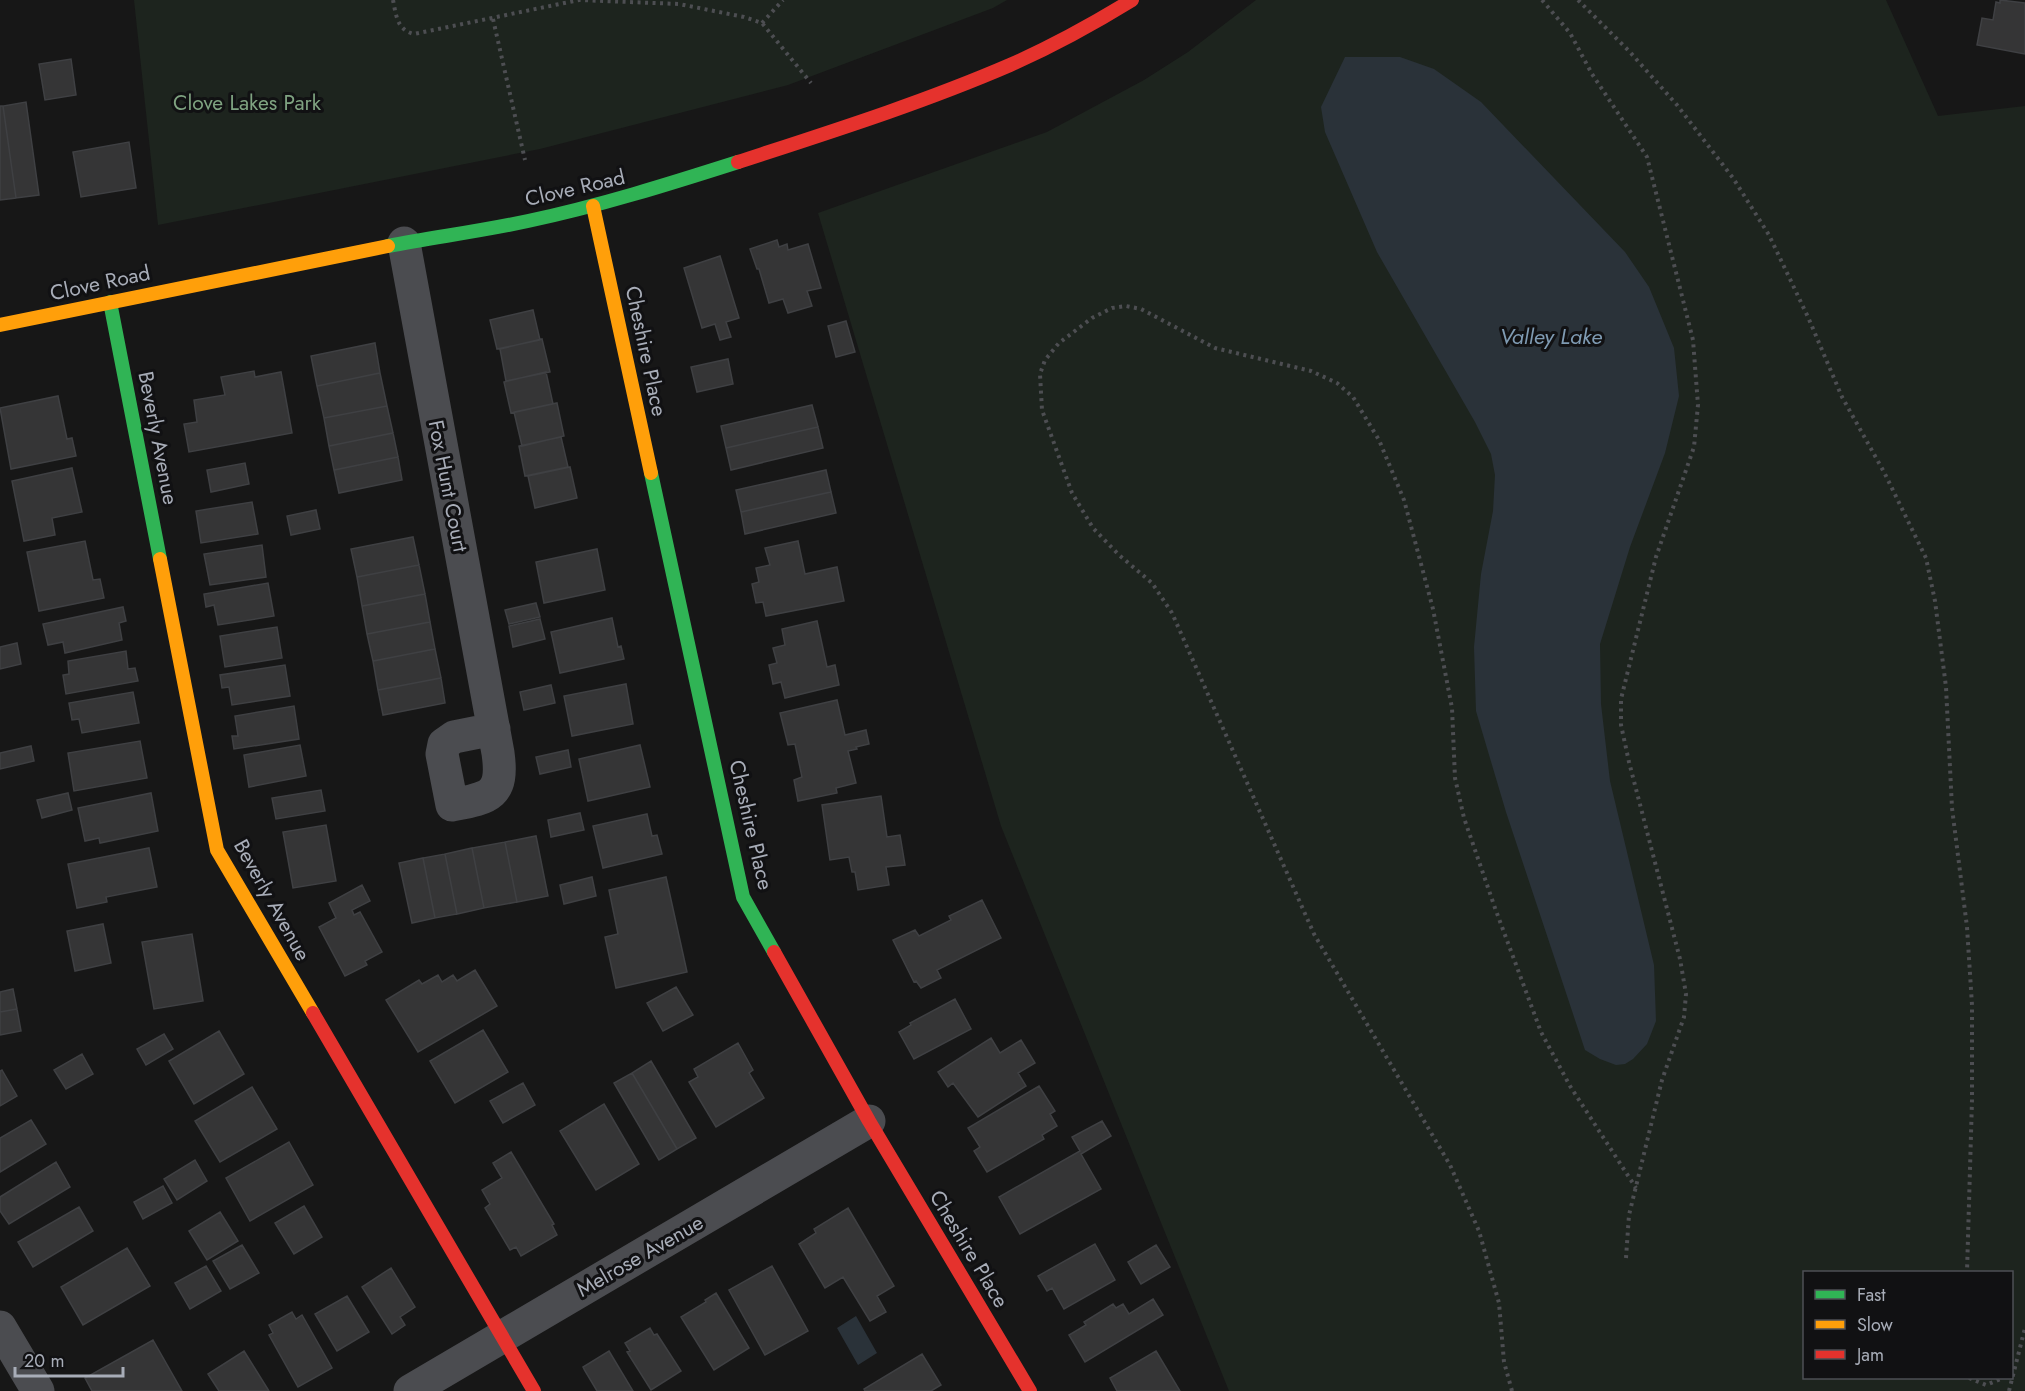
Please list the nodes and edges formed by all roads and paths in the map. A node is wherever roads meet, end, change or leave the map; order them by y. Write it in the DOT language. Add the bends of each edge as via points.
graph roads {
  1 [pos="393,0"];
  2 [pos="783,0"];
  3 [pos="1132,0"];
  4 [pos="1542,0"];
  5 [pos="1578,0"];
  6 [pos="493,19"];
  7 [pos="762,23"];
  8 [pos="811,83"];
  9 [pos="525,160"];
  10 [pos="593,206"];
  11 [pos="404,243"];
  12 [pos="110,302"];
  13 [pos="0,325"];
  14 [pos="494,729"];
  15 [pos="869,1122"];
  16 [pos="1636,1188"];
  17 [pos="1626,1258"];
  18 [pos="1967,1271"];
  19 [pos="0,1327"];
  20 [pos="2025,1328"];
  21 [pos="502,1337"];
  22 [pos="2013,1371"];
  23 [pos="1970,1379"];
  24 [pos="1999,1379"];
  25 [pos="38,1391"];
  26 [pos="410,1391"];
  27 [pos="534,1391"];
  28 [pos="1030,1391"];
  29 [pos="1512,1391"];
  1 -- 6 [label="path" via="398,21 408,33"];
  2 -- 7 [label="path"];
  3 -- 10 [label="street, Clove Road" via="1024,59 951,90 847,127"];
  4 -- 16 [label="path" via="1570,33 1647,157 1693,340 1698,405 1694,447 1656,557 1621,699 1621,725 1629,762 1686,994"];
  5 -- 18 [label="path" via="1677,105 1733,178 1769,235 1842,397 1926,558 1946,687 1952,808 1972,1005"];
  6 -- 7 [label="path" via="579,0 680,4"];
  6 -- 9 [label="path"];
  7 -- 8 [label="path"];
  10 -- 11 [label="street, Clove Road"];
  10 -- 15 [label="street, Cheshire Place" via="743,897"];
  11 -- 12 [label="street, Clove Road"];
  11 -- 14 [label="street, Fox Hunt Court"];
  12 -- 13 [label="street, Clove Road"];
  12 -- 21 [label="street, Beverly Avenue" via="217,850"];
  15 -- 21 [label="street, Melrose Avenue"];
  15 -- 28 [label="street, Cheshire Place"];
  16 -- 17 [label="path" via="1629,1215"];
  16 -- 29 [label="path" via="1570,1086 1541,1032 1495,909 1464,818 1455,778 1452,708 1433,609 1404,500 1379,440 1353,397 1337,383 1311,371 1215,348 1141,309 1112,308 1092,318 1059,343 1045,360 1040,374 1042,410 1072,493 1093,528 1152,583 1172,613 1314,934 1450,1165 1479,1231 1499,1303 1504,1362"];
  19 -- 25 [label="street"];
  20 -- 22 [label="path"];
  21 -- 26 [label="street, Melrose Avenue"];
  21 -- 27 [label="street, Beverly Avenue"];
  23 -- 24 [label="path" via="1986,1385"];
}
